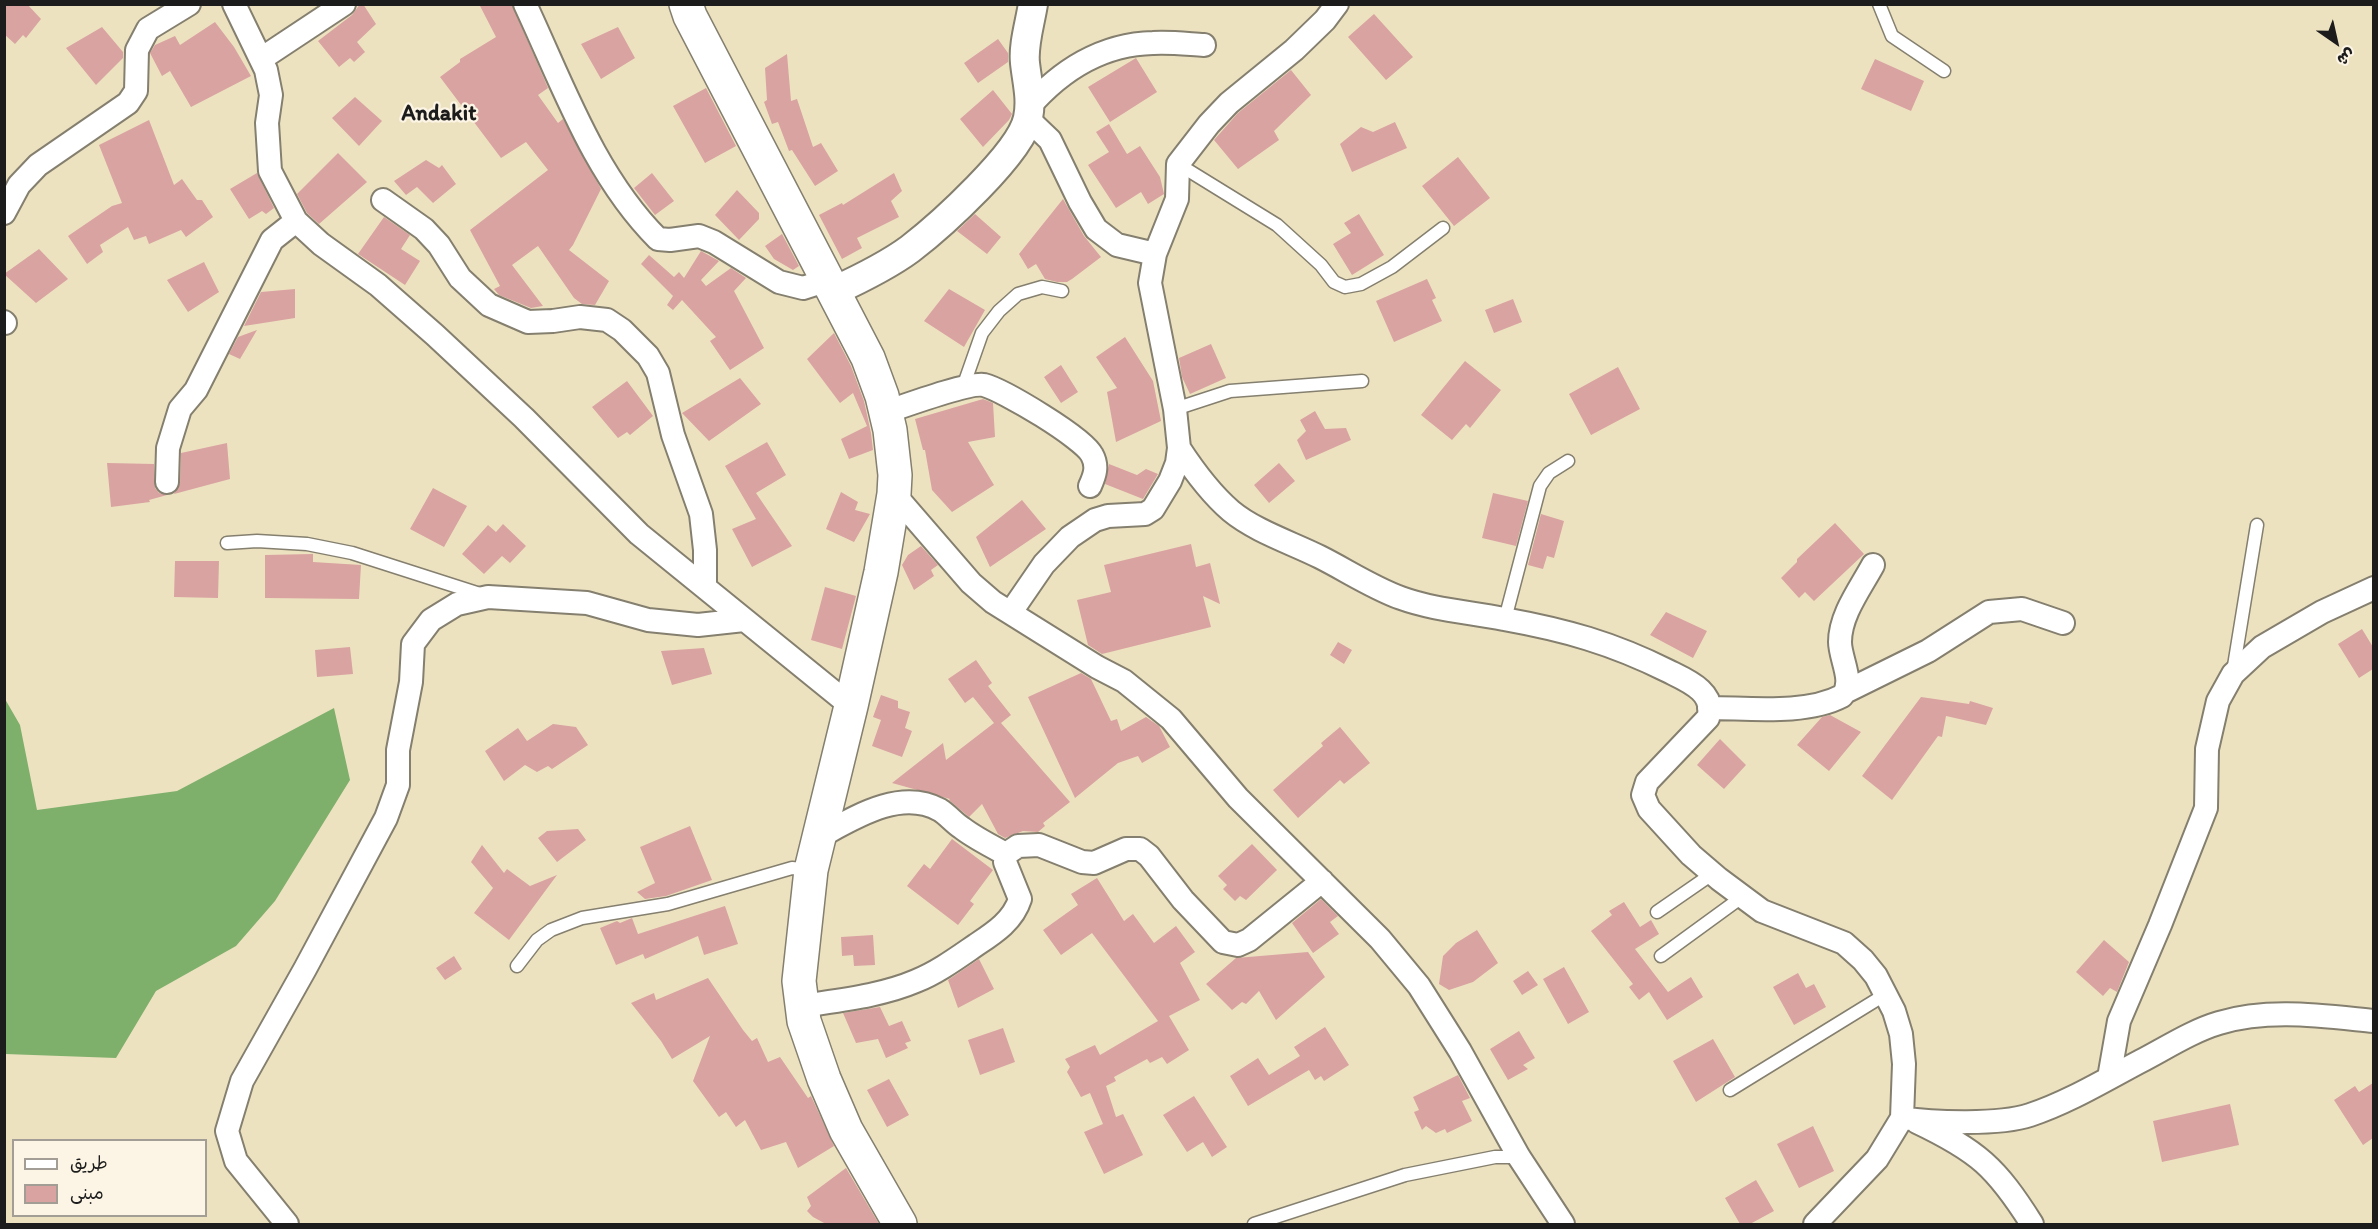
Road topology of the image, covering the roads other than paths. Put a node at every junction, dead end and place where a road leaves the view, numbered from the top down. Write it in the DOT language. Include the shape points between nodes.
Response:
graph roads {
  1 [pos="189,4"];
  2 [pos="234,4"];
  3 [pos="344,4"];
  4 [pos="525,4"];
  5 [pos="686,4"];
  6 [pos="1033,4"];
  7 [pos="1337,4"];
  8 [pos="1879,4"];
  9 [pos="1204,45"];
  10 [pos="261,59"];
  11 [pos="1944,71"];
  12 [pos="1028,114"];
  13 [pos="1178,164"];
  14 [pos="383,200"];
  15 [pos="4,213"];
  16 [pos="296,221"];
  17 [pos="1443,228"];
  18 [pos="1155,254"];
  19 [pos="831,286"];
  20 [pos="1062,291"];
  21 [pos="1362,381"];
  22 [pos="963,387"];
  23 [pos="1174,409"];
  24 [pos="886,412"];
  25 [pos="1179,448"];
  26 [pos="1568,461"];
  27 [pos="167,482"];
  28 [pos="1090,486"];
  29 [pos="894,494"];
  30 [pos="2257,525"];
  31 [pos="227,543"];
  32 [pos="1874,565"];
  33 [pos="705,587"];
  34 [pos="2373,588"];
  35 [pos="488,597"];
  36 [pos="1011,612"];
  37 [pos="1505,619"];
  38 [pos="744,620"];
  39 [pos="2063,623"];
  40 [pos="2233,674"];
  41 [pos="1845,692"];
  42 [pos="851,706"];
  43 [pos="1709,708"];
  44 [pos="819,837"];
  45 [pos="1006,854"];
  46 [pos="811,870"];
  47 [pos="1712,874"];
  48 [pos="1322,881"];
  49 [pos="1742,897"];
  50 [pos="1657,912"];
  51 [pos="1660,956"];
  52 [pos="518,966"];
  53 [pos="1887,994"];
  54 [pos="802,1006"];
  55 [pos="2373,1021"];
  56 [pos="2109,1078"];
  57 [pos="1730,1090"];
  58 [pos="1906,1119"];
  59 [pos="1519,1157"];
  60 [pos="287,1224"];
  61 [pos="900,1224"];
  62 [pos="1254,1224"];
  63 [pos="1563,1224"];
  64 [pos="1815,1224"];
  65 [pos="2032,1224"];
  1 -- 15 [label="street" via="148,29 137,50 136,91 128,103 38,165 19,185"];
  2 -- 10 [label="street"];
  3 -- 10 [label="street"];
  4 -- 19 [label="street" via="597,157 637,219 658,239 699,236 779,282 803,288"];
  5 -- 19 [label="main road"];
  6 -- 12 [label="street" via="1025,61"];
  7 -- 13 [label="street" via="1294,50 1229,103"];
  8 -- 11 [label="lane" via="1892,36"];
  9 -- 12 [label="street" via="1154,42 1104,52 1070,69 1041,94"];
  10 -- 16 [label="street" via="271,95 267,123 270,171"];
  12 -- 18 [label="street" via="1050,140 1096,229 1117,245"];
  12 -- 19 [label="street" via="1016,144 984,180 910,249 871,273"];
  13 -- 17 [label="lane" via="1277,225 1334,282 1345,287 1361,284 1392,267"];
  13 -- 18 [label="street" via="1177,199"];
  14 -- 33 [label="street" via="424,229 460,278 489,305 528,322 580,317 607,320 648,356 658,373 673,435 701,514"];
  16 -- 27 [label="street" via="272,240 196,390 180,409 168,448"];
  16 -- 33 [label="street" via="435,334 639,534"];
  18 -- 23 [label="street" via="1150,283"];
  19 -- 24 [label="main road" via="868,358"];
  20 -- 22 [label="lane" via="1042,287 1018,294 999,311 982,333"];
  21 -- 23 [label="lane" via="1230,391"];
  22 -- 24 [label="street"];
  22 -- 28 [label="street" via="983,385 1084,443 1093,456 1096,473"];
  23 -- 25 [label="street"];
  24 -- 29 [label="main road"];
  25 -- 36 [label="street" via="1170,481 1153,508 1145,514 1095,520 1070,537 1044,564"];
  25 -- 37 [label="street" via="1202,482 1232,512 1275,536 1400,598"];
  26 -- 37 [label="lane" via="1550,473 1540,486"];
  29 -- 36 [label="street" via="971,584"];
  29 -- 42 [label="main road"];
  30 -- 40 [label="lane"];
  31 -- 35 [label="lane" via="307,544 352,553"];
  32 -- 41 [label="street" via="1840,633"];
  33 -- 38 [label="street"];
  34 -- 40 [label="street" via="2289,629"];
  35 -- 38 [label="street" via="587,603 648,620 698,625"];
  35 -- 60 [label="street" via="458,604 431,620 412,644 411,682 398,750 398,785 386,818 242,1081 227,1131 236,1161"];
  36 -- 48 [label="street" via="1124,681 1171,718 1239,798"];
  37 -- 43 [label="street" via="1585,636 1638,656 1694,684"];
  38 -- 42 [label="street"];
  39 -- 41 [label="street" via="2022,609 1989,612 1928,651"];
  40 -- 56 [label="street" via="2218,701 2210,728 2203,819 2119,1021"];
  41 -- 43 [label="street" via="1834,700 1778,709"];
  42 -- 44 [label="main road"];
  43 -- 47 [label="street" via="1708,718 1647,782 1643,795 1659,823"];
  44 -- 45 [label="street" via="882,806 918,802 941,810 962,829"];
  44 -- 46 [label="main road"];
  45 -- 48 [label="street" via="1018,846 1039,845 1094,863 1126,849 1140,849 1183,900 1230,945 1249,940"];
  45 -- 54 [label="street" via="1005,862 1020,899 1014,914 986,938 945,966 900,987"];
  46 -- 52 [label="lane" via="792,868 668,904 582,918 537,940"];
  46 -- 54 [label="main road" via="799,981"];
  47 -- 49 [label="street"];
  47 -- 50 [label="lane"];
  48 -- 59 [label="street" via="1380,939 1419,986"];
  49 -- 51 [label="lane"];
  49 -- 53 [label="street" via="1762,911 1844,943 1863,960"];
  53 -- 57 [label="lane"];
  53 -- 58 [label="street" via="1901,1034"];
  54 -- 61 [label="main road" via="820,1068 846,1130"];
  55 -- 56 [label="street" via="2316,1015 2247,1016 2217,1023"];
  56 -- 58 [label="street" via="2028,1116 1999,1122"];
  58 -- 64 [label="street" via="1877,1159"];
  58 -- 65 [label="street" via="1966,1147 1985,1161"];
  59 -- 62 [label="lane" via="1495,1157 1405,1176"];
  59 -- 63 [label="street"];
}
